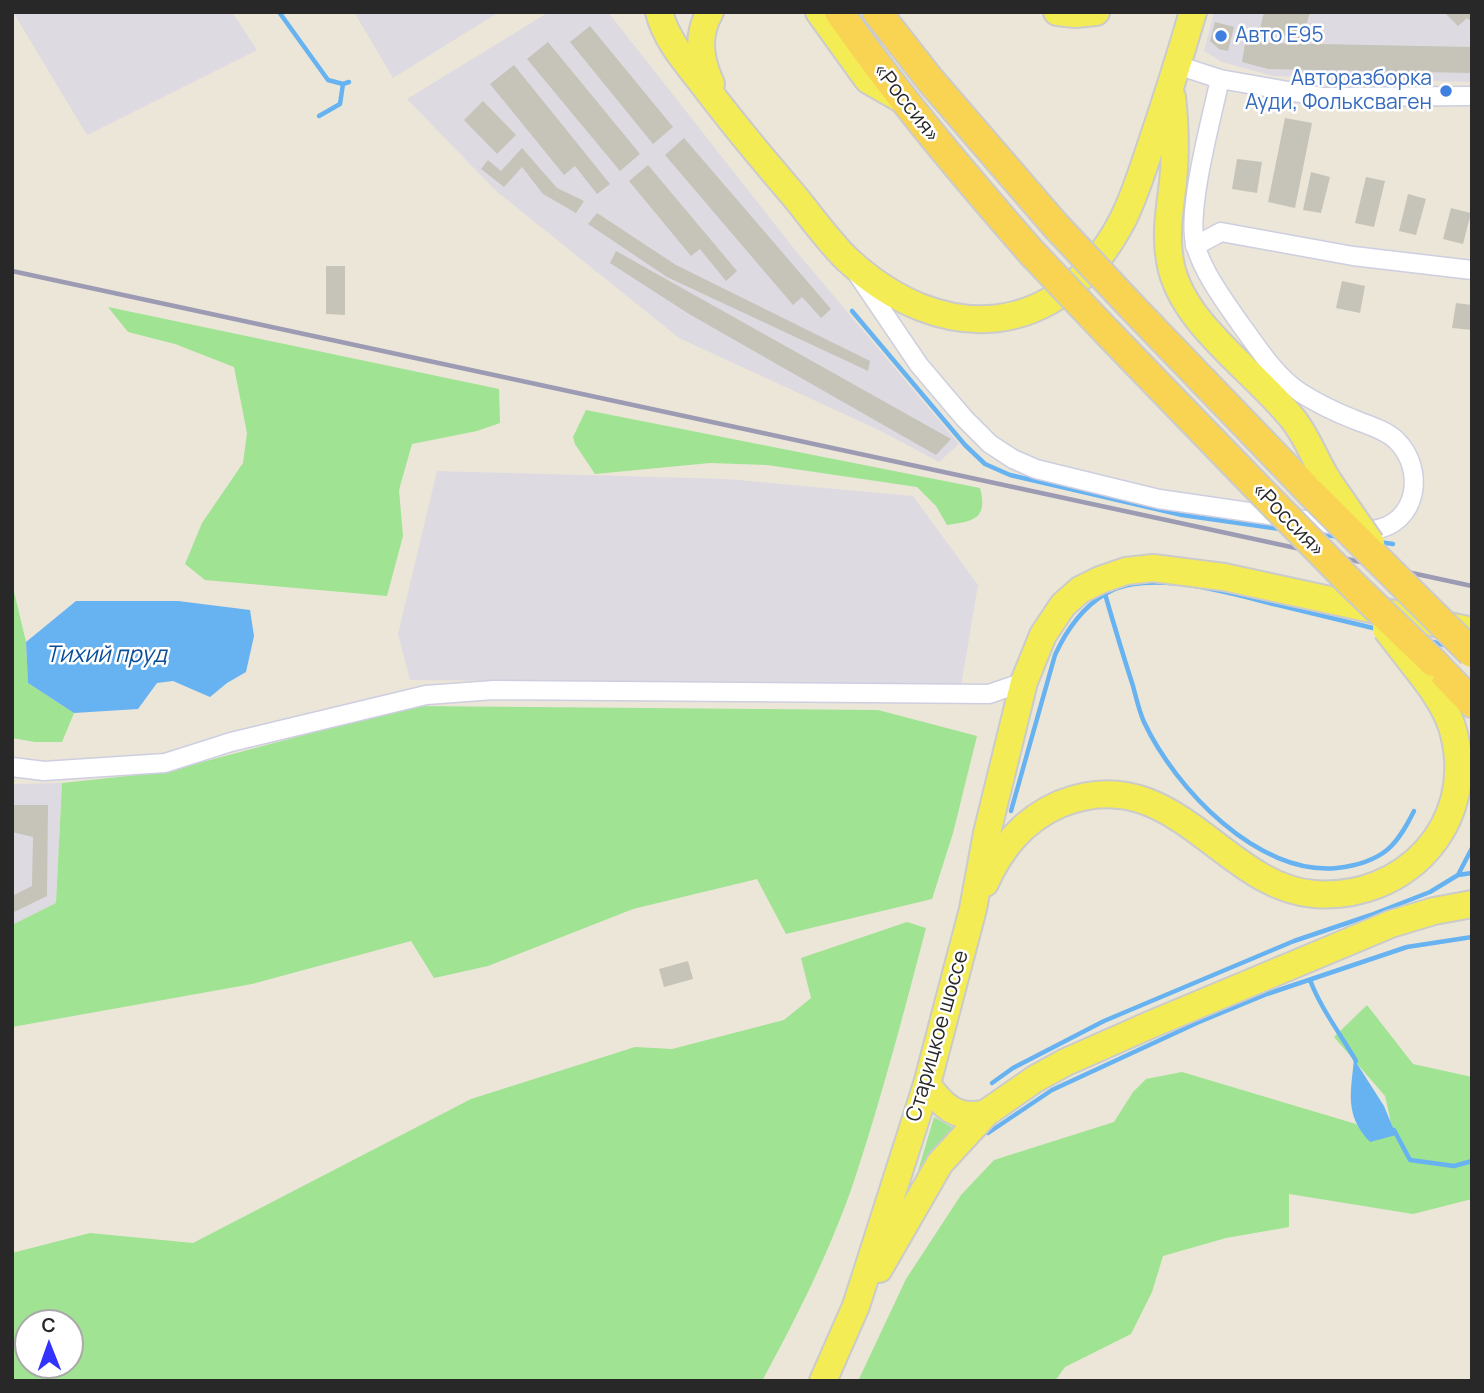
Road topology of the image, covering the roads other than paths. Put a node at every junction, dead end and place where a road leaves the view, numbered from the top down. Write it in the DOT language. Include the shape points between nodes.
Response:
graph roads {
  1 [pos="659,12"];
  2 [pos="710,12"];
  3 [pos="819,12"];
  4 [pos="839,12"];
  5 [pos="877,12"];
  6 [pos="1057,12"];
  7 [pos="1096,12"];
  8 [pos="1193,12"];
  9 [pos="1174,77"];
  10 [pos="1220,79"];
  11 [pos="1472,96"];
  12 [pos="903,100"];
  13 [pos="732,122"];
  14 [pos="1195,246"];
  15 [pos="847,259"];
  16 [pos="1472,270"];
  17 [pos="1320,488"];
  18 [pos="1472,631"];
  19 [pos="1472,653"];
  20 [pos="1427,668"];
  21 [pos="1024,682"];
  22 [pos="1472,703"];
  23 [pos="12,767"];
  24 [pos="1472,904"];
  25 [pos="971,917"];
  26 [pos="926,1084"];
  27 [pos="986,1114"];
  28 [pos="856,1307"];
  29 [pos="823,1381"];
  1 -- 13 [label="main road" via="673,45"];
  2 -- 13 [label="main road" via="702,33 702,59"];
  3 -- 12 [label="main road" via="869,80"];
  4 -- 12 [label="highway, «Россия»"];
  5 -- 17 [label="highway, «Россия», bridge" via="1056,226 1132,307"];
  6 -- 7 [label="main road"];
  8 -- 9 [label="main road"];
  9 -- 10 [label="street"];
  9 -- 15 [label="main road" via="1122,222 1092,267 1044,304 994,319 947,317 891,292"];
  9 -- 17 [label="main road" via="1175,159 1167,232 1177,286 1198,318 1293,418"];
  10 -- 11 [label="street" via="1322,97"];
  10 -- 14 [label="street" via="1194,211"];
  12 -- 20 [label="highway, «Россия», bridge" via="1032,253 1351,583"];
  13 -- 15 [label="main road"];
  14 -- 15 [label="street" via="1236,317 1286,382 1330,409 1390,435 1403,449 1413,485 1408,507 1397,523 1373,530 1159,499 1036,469 1013,459 972,427 919,365"];
  14 -- 16 [label="street" via="1222,232 1353,256"];
  17 -- 19 [label="highway, «Россия», bridge" via="1392,573"];
  18 -- 21 [label="main road, Старицкое шоссе" via="1224,577 1141,569 1100,580 1063,605 1043,635"];
  20 -- 22 [label="highway, «Россия»"];
  20 -- 25 [label="main road" via="1454,731 1456,787 1451,810 1432,845 1384,883 1344,894 1293,889 1258,873 1167,811 1139,799 1101,796 1077,798 1054,807 1018,831 1001,852"];
  21 -- 23 [label="street" via="989,695 495,690 426,695 231,742 165,763 44,771"];
  21 -- 25 [label="main road, Старицкое шоссе"];
  24 -- 27 [label="main road" via="1391,924 1152,1024 1057,1066"];
  25 -- 26 [label="main road, Старицкое шоссе"];
  26 -- 27 [label="main road" via="953,1112"];
  26 -- 28 [label="main road, Старицкое шоссе"];
  27 -- 28 [label="main road" via="930,1176"];
  28 -- 29 [label="main road, Старицкое шоссе"];
}
